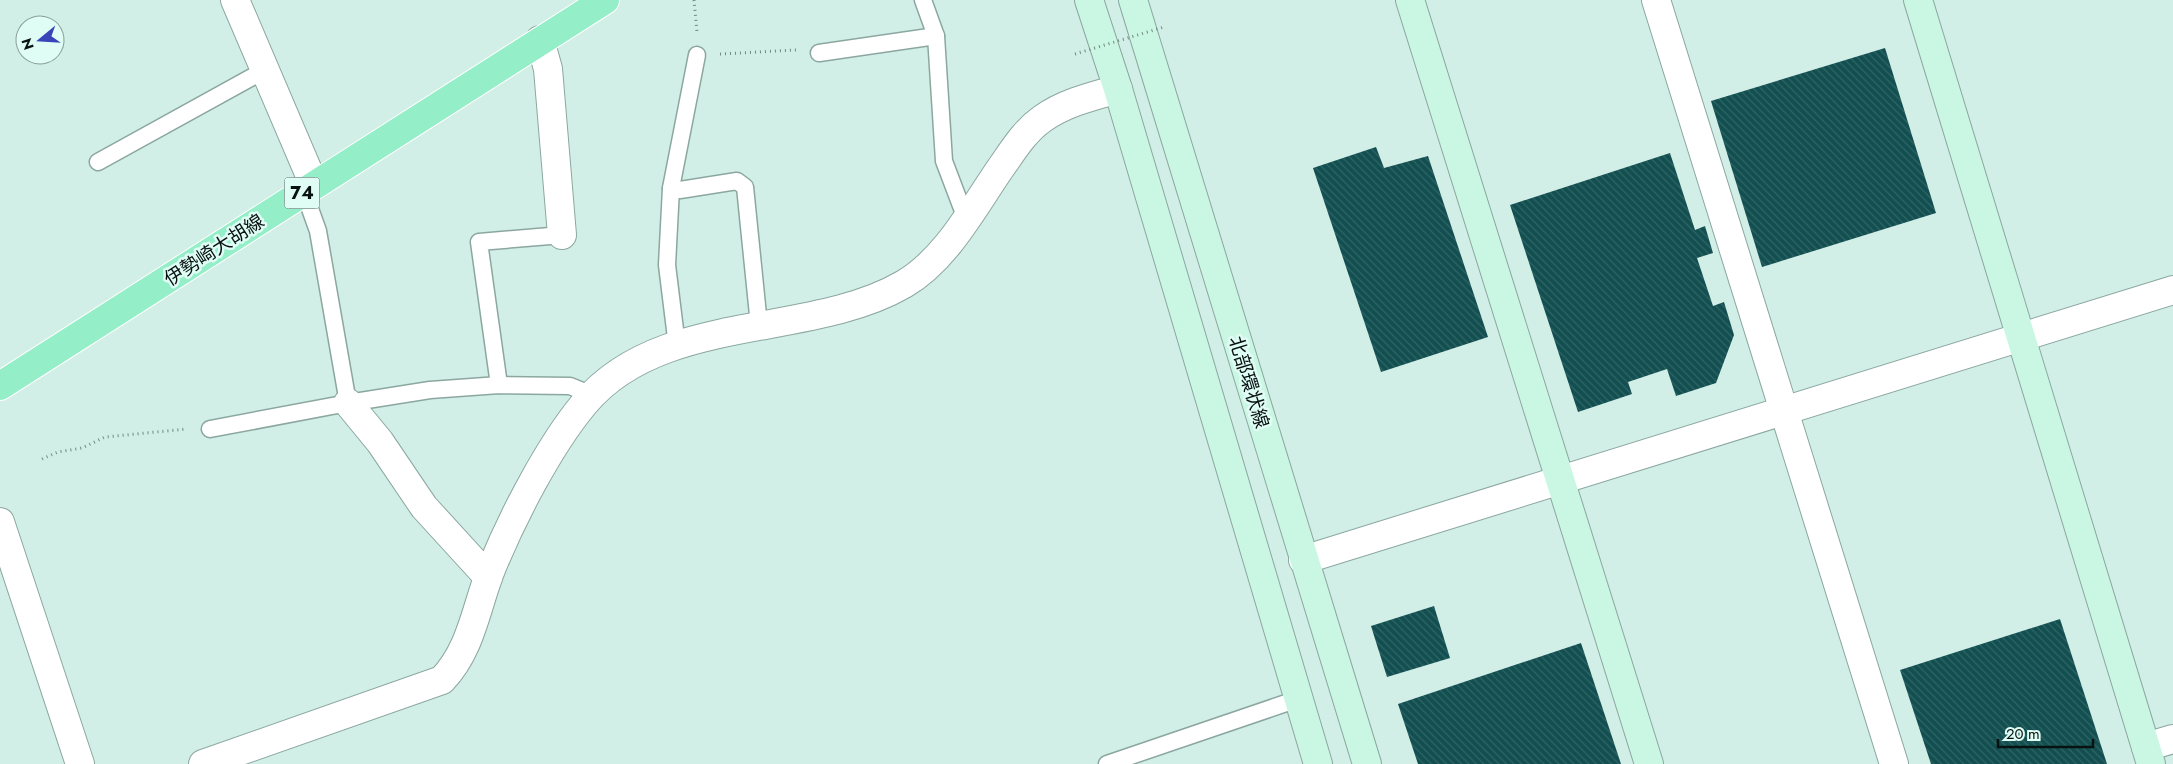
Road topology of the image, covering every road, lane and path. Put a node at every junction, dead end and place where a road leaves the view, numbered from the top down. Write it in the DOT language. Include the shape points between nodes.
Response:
graph roads {
  1 [pos="235,0"];
  2 [pos="605,0"];
  3 [pos="694,0"];
  4 [pos="923,0"];
  5 [pos="1089,0"];
  6 [pos="1133,0"];
  7 [pos="1410,0"];
  8 [pos="1656,0"];
  9 [pos="1918,0"];
  10 [pos="1164,27"];
  11 [pos="936,36"];
  12 [pos="540,40"];
  13 [pos="819,53"];
  14 [pos="1075,54"];
  15 [pos="697,55"];
  16 [pos="265,70"];
  17 [pos="1118,89"];
  18 [pos="98,162"];
  19 [pos="671,188"];
  20 [pos="309,189"];
  21 [pos="966,219"];
  22 [pos="562,235"];
  23 [pos="2173,290"];
  24 [pos="759,325"];
  25 [pos="2019,338"];
  26 [pos="677,346"];
  27 [pos="499,385"];
  28 [pos="0,386"];
  29 [pos="592,396"];
  30 [pos="348,403"];
  31 [pos="1784,410"];
  32 [pos="210,429"];
  33 [pos="42,460"];
  34 [pos="1559,482"];
  35 [pos="0,522"];
  36 [pos="1303,560"];
  37 [pos="488,578"];
  38 [pos="1298,699"];
  39 [pos="2173,739"];
  40 [pos="2149,755"];
  41 [pos="80,764"];
  42 [pos="203,764"];
  43 [pos="1107,764"];
  44 [pos="1318,764"];
  45 [pos="1367,764"];
  46 [pos="1649,764"];
  47 [pos="1894,764"];
  1 -- 16 [label="street"];
  2 -- 12 [label="main road, 伊勢崎大胡線 / 74"];
  3 -- 15 [label="path"];
  4 -- 11 [label="lane"];
  5 -- 17 [label="street"];
  6 -- 36 [label="street, 北部環状線"];
  7 -- 34 [label="street"];
  8 -- 31 [label="street"];
  9 -- 25 [label="street"];
  10 -- 14 [label="path, bridge"];
  11 -- 13 [label="lane"];
  11 -- 21 [label="lane" via="944,161"];
  12 -- 20 [label="main road, 伊勢崎大胡線 / 74"];
  12 -- 22 [label="street" via="548,69"];
  13 -- 15 [label="path" via="796,50"];
  15 -- 19 [label="lane"];
  16 -- 18 [label="lane"];
  16 -- 20 [label="street"];
  17 -- 21 [label="street" via="1060,109 1034,125"];
  17 -- 38 [label="street"];
  19 -- 24 [label="lane" via="680,190 736,181 745,187"];
  19 -- 26 [label="lane" via="667,265"];
  20 -- 28 [label="main road, 伊勢崎大胡線 / 74"];
  20 -- 30 [label="lane"];
  21 -- 24 [label="street" via="926,268 887,293 843,309"];
  22 -- 27 [label="lane" via="479,242"];
  23 -- 25 [label="street"];
  24 -- 26 [label="street" via="713,334"];
  25 -- 31 [label="street"];
  25 -- 40 [label="street"];
  26 -- 29 [label="street" via="622,371"];
  27 -- 29 [label="lane" via="570,386"];
  27 -- 30 [label="lane" via="430,390"];
  29 -- 37 [label="street" via="565,430 533,485"];
  30 -- 32 [label="lane"];
  30 -- 37 [label="street" via="380,442 424,507"];
  31 -- 34 [label="street"];
  31 -- 47 [label="street"];
  32 -- 33 [label="path" via="189,428 105,437"];
  34 -- 36 [label="street"];
  34 -- 46 [label="street"];
  35 -- 41 [label="street"];
  36 -- 45 [label="street, 北部環状線"];
  37 -- 42 [label="street" via="462,655 442,680"];
  38 -- 43 [label="lane"];
  38 -- 44 [label="street"];
  39 -- 40 [label="street"];
}
